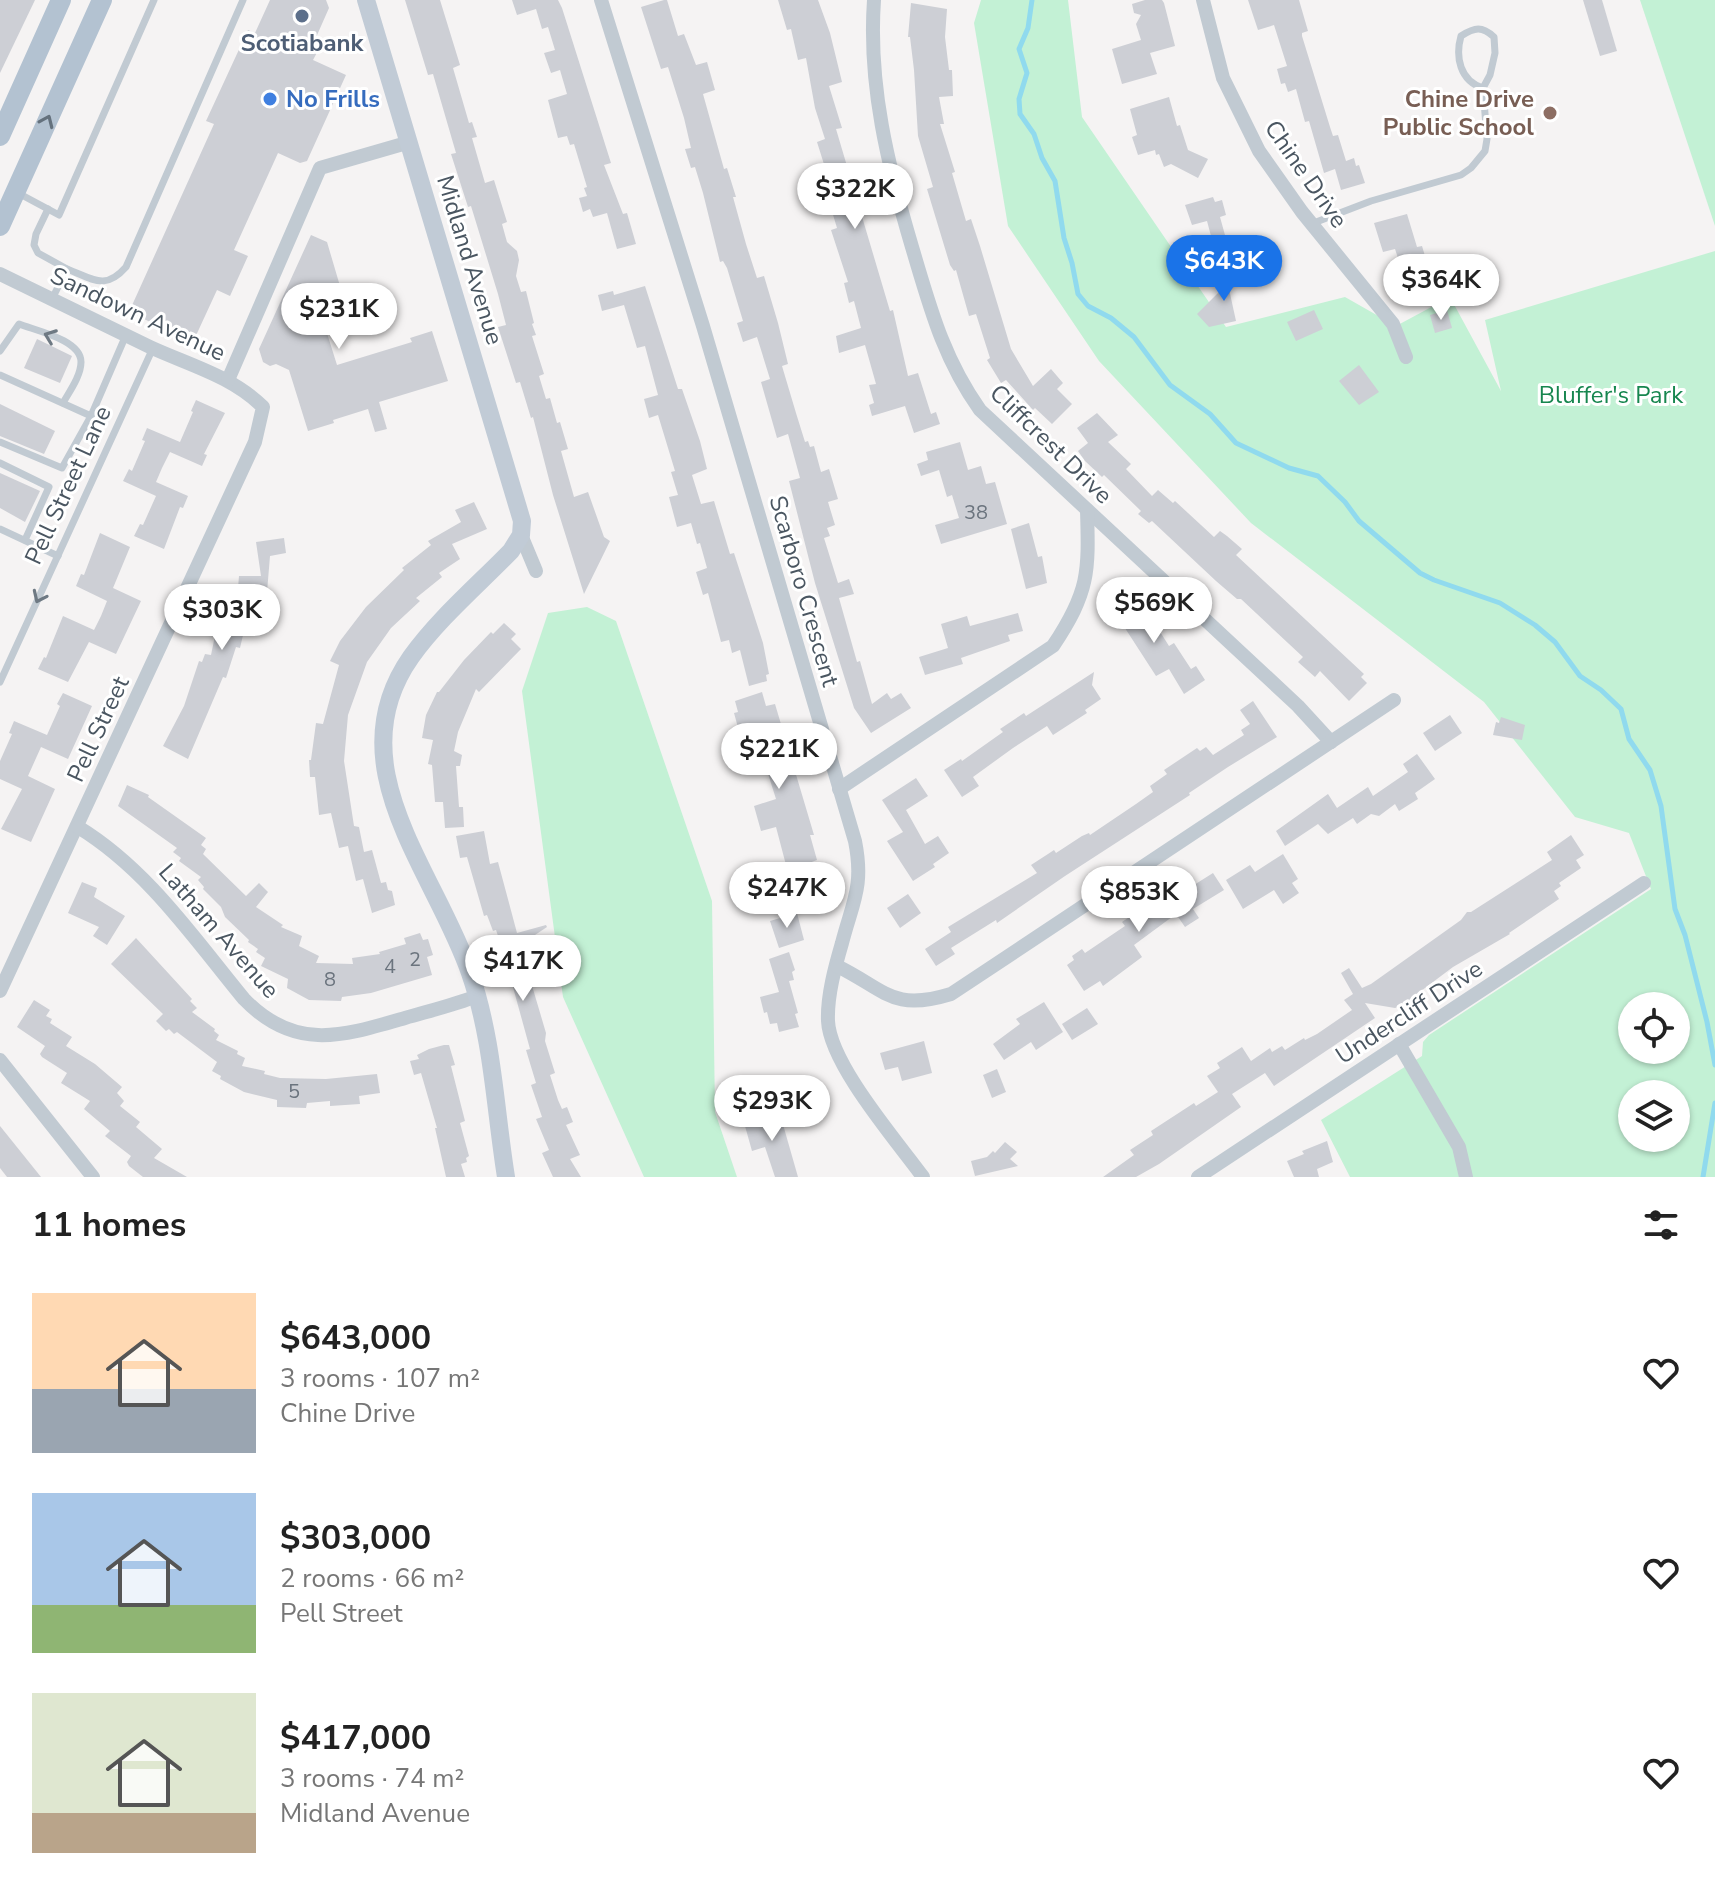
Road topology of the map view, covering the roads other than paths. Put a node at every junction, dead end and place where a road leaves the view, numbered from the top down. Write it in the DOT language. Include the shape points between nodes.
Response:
graph roads {
  1 [pos="61,0"];
  2 [pos="102,0"];
  3 [pos="154,0"];
  4 [pos="243,0"];
  5 [pos="366,0"];
  6 [pos="601,0"];
  7 [pos="1203,0"];
  8 [pos="873,1"];
  9 [pos="1483,88"];
  10 [pos="0,136"];
  11 [pos="410,142"];
  12 [pos="15,192"];
  13 [pos="48,209"];
  14 [pos="1311,224"];
  15 [pos="0,226"];
  16 [pos="67,269"];
  17 [pos="0,274"];
  18 [pos="52,299"];
  19 [pos="126,335"];
  20 [pos="153,348"];
  21 [pos="0,351"];
  22 [pos="1406,357"];
  23 [pos="0,375"];
  24 [pos="228,380"];
  25 [pos="63,403"];
  26 [pos="91,416"];
  27 [pos="0,442"];
  28 [pos="255,442"];
  29 [pos="0,463"];
  30 [pos="1087,510"];
  31 [pos="0,529"];
  32 [pos="521,535"];
  33 [pos="25,540"];
  34 [pos="58,556"];
  35 [pos="536,571"];
  36 [pos="0,682"];
  37 [pos="1394,700"];
  38 [pos="1331,742"];
  39 [pos="839,789"];
  40 [pos="78,827"];
  41 [pos="1644,883"];
  42 [pos="837,966"];
  43 [pos="0,991"];
  44 [pos="477,996"];
  45 [pos="1399,1044"];
  46 [pos="0,1060"];
  47 [pos="1207,1175"];
  48 [pos="93,1177"];
  49 [pos="506,1177"];
  50 [pos="923,1177"];
  51 [pos="1466,1177"];
  1 -- 10 [label="main road"];
  12 -- 2 [label="main road, one-way"];
  3 -- 13 [label="lane" via="59,215"];
  4 -- 16 [label="lane" via="126,267 114,280 103,282"];
  5 -- 11 [label="street, Midland Avenue"];
  6 -- 39 [label="street, Scarboro Crescent"];
  7 -- 14 [label="street, Chine Drive" via="1223,78 1243,122"];
  8 -- 30 [label="street, Cliffcrest Drive" via="879,123 938,335 980,410"];
  9 -- 9 [label="lane" via="1493,64 1494,37 1486,29 1473,28 1461,36 1456,53 1464,74"];
  9 -- 14 [label="lane" via="1487,139 1485,151 1471,168"];
  11 -- 24 [label="street" via="320,168"];
  11 -- 32 [label="street, Midland Avenue" via="511,480"];
  12 -- 13 [label="lane"];
  12 -- 15 [label="main road"];
  13 -- 16 [label="lane" via="34,245 38,253"];
  14 -- 22 [label="street, Chine Drive" via="1393,324"];
  16 -- 18 [label="lane"];
  17 -- 18 [label="street, Sandown Avenue"];
  18 -- 19 [label="street, Sandown Avenue"];
  19 -- 20 [label="street, Sandown Avenue"];
  19 -- 26 [label="lane"];
  20 -- 24 [label="street, Sandown Avenue"];
  20 -- 34 [label="lane, Pell Street Lane"];
  25 -- 21 [label="lane, one-way" via="81,363 72,344 19,324"];
  23 -- 25 [label="lane"];
  24 -- 28 [label="street, Sandown Avenue" via="263,407"];
  25 -- 26 [label="lane"];
  26 -- 27 [label="lane" via="62,468"];
  28 -- 40 [label="street, Pell Street"];
  29 -- 33 [label="lane" via="49,487"];
  30 -- 38 [label="street, Cliffcrest Drive"];
  30 -- 39 [label="street" via="1084,589 1053,646"];
  31 -- 33 [label="lane"];
  32 -- 35 [label="street, Midland Avenue"];
  32 -- 44 [label="street" via="413,655 394,688 381,741 391,799 461,948"];
  33 -- 34 [label="lane"];
  34 -- 36 [label="lane, Pell Street Lane, one-way"];
  37 -- 38 [label="street"];
  38 -- 42 [label="street" via="951,994 906,1002"];
  39 -- 42 [label="street, Scarboro Crescent" via="859,864 856,899"];
  40 -- 43 [label="street, Pell Street"];
  40 -- 44 [label="street, Latham Avenue" via="129,863 244,999 282,1028 331,1036"];
  41 -- 45 [label="street, Undercliff Drive"];
  42 -- 50 [label="street, Scarboro Crescent" via="828,1021 832,1046"];
  44 -- 49 [label="street"];
  45 -- 47 [label="street, Undercliff Drive"];
  45 -- 51 [label="street" via="1459,1147"];
  46 -- 48 [label="street"];
}
